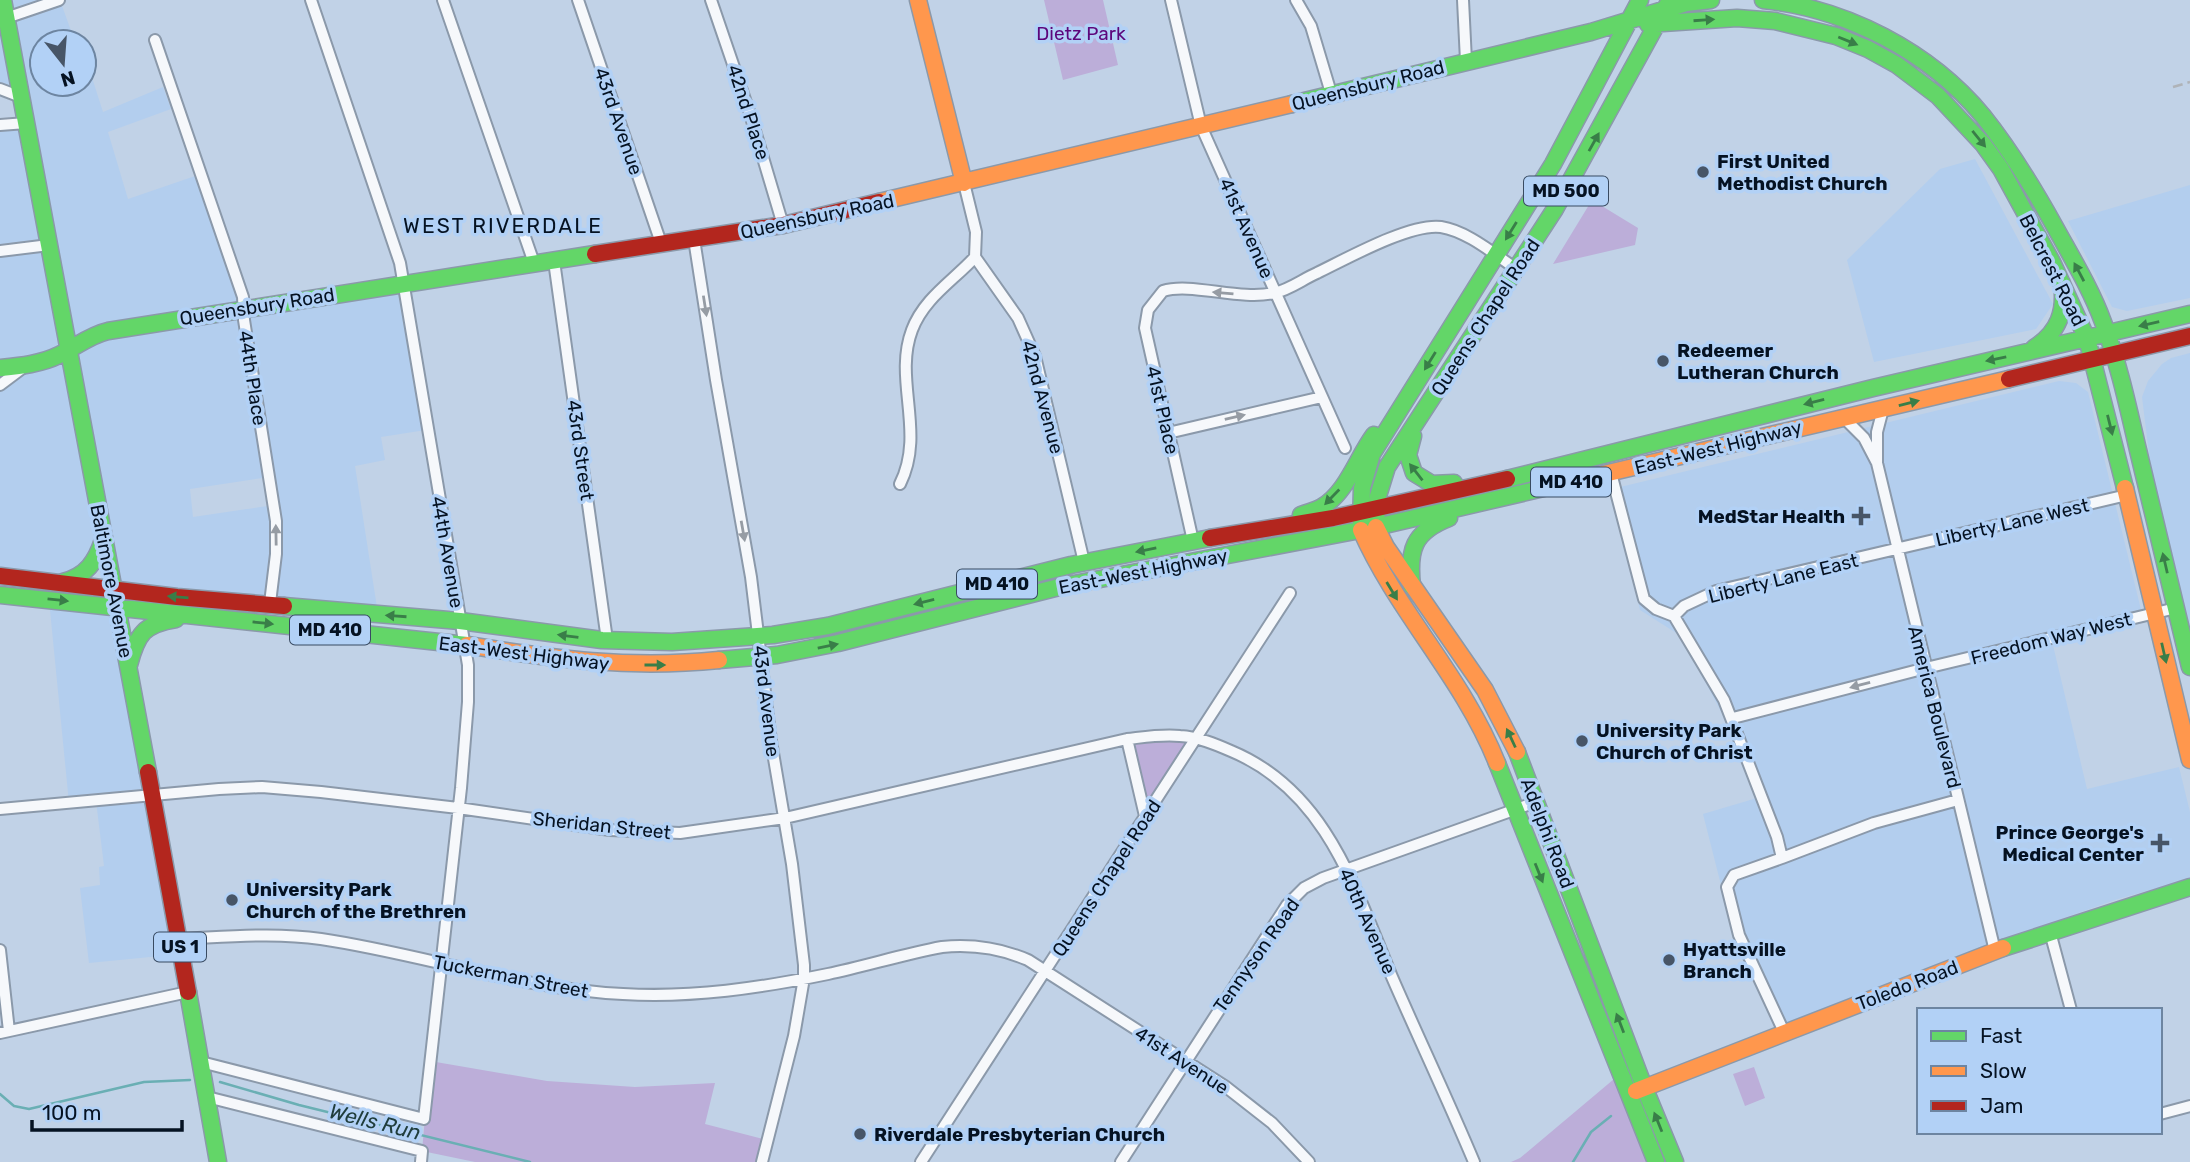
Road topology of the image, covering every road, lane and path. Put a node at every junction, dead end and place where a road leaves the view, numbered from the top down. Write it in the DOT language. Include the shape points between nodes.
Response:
graph roads {
  1 [pos="3,0"];
  2 [pos="60,0"];
  3 [pos="311,0"];
  4 [pos="443,0"];
  5 [pos="578,0"];
  6 [pos="711,0"];
  7 [pos="918,0"];
  8 [pos="1171,0"];
  9 [pos="1296,0"];
  10 [pos="1463,0"];
  11 [pos="1640,0"];
  12 [pos="1711,0"];
  13 [pos="1763,0"];
  14 [pos="1668,4"];
  15 [pos="1793,5"];
  16 [pos="6,18"];
  17 [pos="1628,22"];
  18 [pos="1657,25"];
  19 [pos="1814,29"];
  20 [pos="155,40"];
  21 [pos="1466,61"];
  22 [pos="0,89"];
  23 [pos="1331,93"];
  24 [pos="21,97"];
  25 [pos="26,123"];
  26 [pos="0,125"];
  27 [pos="1201,126"];
  28 [pos="964,183"];
  29 [pos="783,225"];
  30 [pos="694,239"];
  31 [pos="661,243"];
  32 [pos="49,244"];
  33 [pos="0,251"];
  34 [pos="1495,255"];
  35 [pos="975,257"];
  36 [pos="554,261"];
  37 [pos="534,263"];
  38 [pos="1515,268"];
  39 [pos="403,283"];
  40 [pos="2062,284"];
  41 [pos="1276,293"];
  42 [pos="243,308"];
  43 [pos="2190,314"];
  44 [pos="2107,334"];
  45 [pos="2190,336"];
  46 [pos="2087,339"];
  47 [pos="69,351"];
  48 [pos="2024,353"];
  49 [pos="2113,354"];
  50 [pos="2093,359"];
  51 [pos="26,365"];
  52 [pos="1453,365"];
  53 [pos="0,368"];
  54 [pos="0,385"];
  55 [pos="1322,397"];
  56 [pos="1403,405"];
  57 [pos="1883,409"];
  58 [pos="1843,417"];
  59 [pos="1720,425"];
  60 [pos="1168,433"];
  61 [pos="1345,448"];
  62 [pos="1574,461"];
  63 [pos="1878,463"];
  64 [pos="1611,473"];
  65 [pos="900,484"];
  66 [pos="1552,487"];
  67 [pos="2127,495"];
  68 [pos="1376,510"];
  69 [pos="1359,513"];
  70 [pos="1369,529"];
  71 [pos="1237,534"];
  72 [pos="103,537"];
  73 [pos="1193,541"];
  74 [pos="1897,550"];
  75 [pos="1084,562"];
  76 [pos="0,576"];
  77 [pos="56,583"];
  78 [pos="1412,586"];
  79 [pos="1290,593"];
  80 [pos="0,595"];
  81 [pos="115,598"];
  82 [pos="270,603"];
  83 [pos="2176,608"];
  84 [pos="2155,613"];
  85 [pos="195,616"];
  86 [pos="1674,616"];
  87 [pos="460,621"];
  88 [pos="758,637"];
  89 [pos="607,640"];
  90 [pos="465,645"];
  91 [pos="760,657"];
  92 [pos="2190,667"];
  93 [pos="129,668"];
  94 [pos="1926,668"];
  95 [pos="1733,718"];
  96 [pos="1196,738"];
  97 [pos="1127,739"];
  98 [pos="2190,760"];
  99 [pos="152,796"];
  100 [pos="1958,800"];
  101 [pos="1536,802"];
  102 [pos="458,808"];
  103 [pos="1515,809"];
  104 [pos="0,810"];
  105 [pos="1145,816"];
  106 [pos="785,818"];
  107 [pos="1782,858"];
  108 [pos="1346,869"];
  109 [pos="2190,887"];
  110 [pos="2050,932"];
  111 [pos="178,939"];
  112 [pos="0,950"];
  113 [pos="1995,951"];
  114 [pos="440,964"];
  115 [pos="1045,971"];
  116 [pos="804,978"];
  117 [pos="188,992"];
  118 [pos="2070,1008"];
  119 [pos="4,1032"];
  120 [pos="1784,1032"];
  121 [pos="201,1062"];
  122 [pos="1184,1062"];
  123 [pos="1644,1087"];
  124 [pos="1628,1095"];
  125 [pos="207,1097"];
  126 [pos="2190,1106"];
  127 [pos="2162,1113"];
  128 [pos="421,1156"];
  129 [pos="218,1162"];
  130 [pos="762,1162"];
  131 [pos="921,1162"];
  132 [pos="1121,1162"];
  133 [pos="1309,1162"];
  134 [pos="1474,1162"];
  135 [pos="1656,1162"];
  136 [pos="1675,1162"];
  1 -- 16 [label="main road, Baltimore Avenue / US 1"];
  2 -- 16 [label="street"];
  3 -- 39 [label="street, 44th Avenue" via="394,240"];
  4 -- 37 [label="street"];
  5 -- 31 [label="street, 43rd Avenue"];
  6 -- 29 [label="street, 42nd Place"];
  7 -- 28 [label="main road"];
  8 -- 27 [label="street, 41st Avenue"];
  9 -- 23 [label="street" via="1311,26"];
  10 -- 21 [label="street"];
  11 -- 17 [label="main road, Queens Chapel Road / MD 500"];
  12 -- 14 [label="main road"];
  13 -- 15 [label="main road, Belcrest Road"];
  14 -- 17 [label="main road, Queensbury Road"];
  14 -- 18 [label="main road, Queens Chapel Road / MD 500"];
  15 -- 19 [label="main road" via="1798,18"];
  44 -- 15 [label="main road, Belcrest Road, one-way" via="2029,180 1971,101 1936,68 1878,33"];
  16 -- 24 [label="main road, Baltimore Avenue / US 1"];
  17 -- 18 [label="main road, Queensbury Road"];
  17 -- 21 [label="main road, Queensbury Road"];
  17 -- 34 [label="main road, Queens Chapel Road / MD 500, one-way" via="1553,164"];
  18 -- 19 [label="main road, Belcrest Road, one-way" via="1737,18"];
  38 -- 18 [label="main road, Queens Chapel Road / MD 500, one-way" via="1582,163"];
  19 -- 40 [label="main road, Belcrest Road, one-way" via="1897,65 1959,117 2001,169"];
  20 -- 42 [label="street, 44th Place"];
  21 -- 23 [label="main road, Queensbury Road"];
  22 -- 24 [label="street"];
  23 -- 27 [label="main road, Queensbury Road"];
  24 -- 25 [label="main road, Baltimore Avenue / US 1"];
  25 -- 26 [label="street"];
  25 -- 32 [label="main road, Baltimore Avenue / US 1"];
  27 -- 28 [label="main road, Queensbury Road"];
  27 -- 41 [label="street, 41st Avenue"];
  28 -- 29 [label="main road, Queensbury Road"];
  28 -- 35 [label="street" via="976,232"];
  29 -- 30 [label="main road, Queensbury Road"];
  30 -- 31 [label="main road, Queensbury Road"];
  30 -- 88 [label="street, 43rd Avenue, one-way"];
  31 -- 36 [label="main road, Queensbury Road"];
  32 -- 33 [label="street"];
  32 -- 47 [label="main road, Baltimore Avenue / US 1"];
  34 -- 38 [label="street"];
  34 -- 41 [label="street" via="1449,229 1423,228"];
  34 -- 56 [label="main road, Queens Chapel Road / MD 500, one-way"];
  35 -- 65 [label="street" via="926,304 912,330 906,368 911,447"];
  35 -- 75 [label="street, 42nd Avenue" via="1030,342"];
  36 -- 37 [label="main road, Queensbury Road"];
  36 -- 89 [label="street, 43rd Street"];
  37 -- 39 [label="main road, Queensbury Road"];
  38 -- 52 [label="main road, Queens Chapel Road / MD 500"];
  39 -- 42 [label="main road, Queensbury Road"];
  39 -- 87 [label="street, 44th Avenue"];
  40 -- 46 [label="main road, Belcrest Road"];
  40 -- 48 [label="main road" via="2065,303 2060,324 2046,342"];
  41 -- 55 [label="street, 41st Avenue"];
  41 -- 60 [label="street, 41st Place, one-way" via="1171,289 1156,298 1145,328"];
  42 -- 47 [label="main road, Queensbury Road" via="99,333"];
  82 -- 42 [label="street, 44th Place, one-way" via="276,521"];
  43 -- 44 [label="main road, East-West Highway / MD 410, one-way"];
  44 -- 46 [label="main road, East-West Highway / MD 410"];
  44 -- 49 [label="main road, Belcrest Road"];
  45 -- 49 [label="main road, East-West Highway / MD 410"];
  46 -- 48 [label="main road, East-West Highway / MD 410"];
  46 -- 50 [label="main road, Belcrest Road"];
  47 -- 51 [label="main road, Queensbury Road"];
  47 -- 72 [label="main road, Baltimore Avenue / US 1"];
  48 -- 59 [label="main road, East-West Highway / MD 410, one-way"];
  49 -- 50 [label="main road, East-West Highway / MD 410"];
  83 -- 49 [label="main road, Belcrest Road, one-way"];
  57 -- 50 [label="main road, East-West Highway / MD 410, one-way"];
  50 -- 67 [label="main road, Belcrest Road, one-way"];
  51 -- 53 [label="main road, Queensbury Road"];
  51 -- 54 [label="street"];
  62 -- 52 [label="main road, one-way" via="1456,483 1425,483 1412,469 1407,453"];
  52 -- 68 [label="main road, Queens Chapel Road / MD 500" via="1387,467"];
  60 -- 55 [label="street, one-way"];
  55 -- 61 [label="street, 41st Avenue"];
  56 -- 69 [label="main road, Queens Chapel Road / MD 500" via="1366,468"];
  56 -- 71 [label="main road, one-way" via="1364,448 1341,488 1321,508"];
  57 -- 58 [label="main road, East-West Highway / MD 410"];
  57 -- 63 [label="street, America Boulevard" via="1877,432"];
  58 -- 63 [label="street, America Boulevard" via="1864,438"];
  58 -- 64 [label="main road, East-West Highway / MD 410"];
  59 -- 62 [label="main road, East-West Highway / MD 410"];
  59 -- 64 [label="main road" via="1657,454 1621,463"];
  60 -- 73 [label="street, 41st Place"];
  62 -- 68 [label="main road, East-West Highway / MD 410"];
  63 -- 74 [label="street, America Boulevard"];
  64 -- 66 [label="main road, East-West Highway / MD 410"];
  64 -- 86 [label="street" via="1644,599"];
  66 -- 70 [label="main road, East-West Highway / MD 410"];
  66 -- 78 [label="main road" via="1426,529 1411,550"];
  67 -- 74 [label="street, Liberty Lane West"];
  67 -- 84 [label="main road, Belcrest Road"];
  68 -- 69 [label="main road, East-West Highway / MD 410"];
  68 -- 70 [label="main road, Queens Chapel Road / MD 500"];
  69 -- 70 [label="main road, Queens Chapel Road / MD 500"];
  69 -- 71 [label="main road, East-West Highway / MD 410"];
  70 -- 78 [label="main road, Adelphi Road"];
  91 -- 70 [label="main road, East-West Highway / MD 410, one-way" via="838,643 1063,586"];
  70 -- 103 [label="main road, Adelphi Road, one-way" via="1368,549 1480,725"];
  71 -- 73 [label="main road, East-West Highway / MD 410"];
  72 -- 77 [label="main road" via="87,572"];
  72 -- 81 [label="main road, Baltimore Avenue / US 1"];
  73 -- 75 [label="main road, East-West Highway / MD 410, one-way"];
  74 -- 86 [label="street, Liberty Lane East" via="1716,591"];
  74 -- 94 [label="street, America Boulevard"];
  75 -- 88 [label="main road, East-West Highway / MD 410, one-way" via="828,626"];
  76 -- 77 [label="main road, East-West Highway / MD 410"];
  77 -- 81 [label="main road, East-West Highway / MD 410"];
  101 -- 78 [label="main road, Adelphi Road, one-way" via="1494,705"];
  79 -- 96 [label="street, Queens Chapel Road"];
  80 -- 81 [label="main road, East-West Highway / MD 410, one-way"];
  82 -- 81 [label="main road, East-West Highway / MD 410, one-way"];
  81 -- 85 [label="main road, East-West Highway / MD 410"];
  81 -- 93 [label="main road, Baltimore Avenue / US 1"];
  87 -- 82 [label="main road, East-West Highway / MD 410, one-way"];
  83 -- 84 [label="street, Freedom Way West"];
  83 -- 92 [label="main road, Belcrest Road"];
  84 -- 94 [label="street, Freedom Way West"];
  84 -- 98 [label="main road, Belcrest Road, one-way"];
  85 -- 90 [label="main road, East-West Highway / MD 410, one-way"];
  85 -- 93 [label="main road" via="145,628"];
  86 -- 95 [label="street"];
  89 -- 87 [label="main road, East-West Highway / MD 410, one-way"];
  87 -- 90 [label="street, 44th Avenue"];
  88 -- 89 [label="main road, East-West Highway / MD 410"];
  88 -- 91 [label="street, 43rd Avenue"];
  90 -- 91 [label="main road, East-West Highway / MD 410, one-way" via="618,664 671,665"];
  90 -- 102 [label="street, 44th Avenue" via="468,702"];
  91 -- 106 [label="street, 43rd Avenue"];
  93 -- 99 [label="main road, Baltimore Avenue / US 1"];
  94 -- 95 [label="street, Freedom Way West, one-way"];
  94 -- 100 [label="street, America Boulevard"];
  95 -- 107 [label="street"];
  96 -- 97 [label="street, Sheridan Street"];
  96 -- 105 [label="street, Queens Chapel Road"];
  96 -- 108 [label="street, 40th Avenue" via="1244,757 1290,788 1316,816"];
  97 -- 105 [label="street"];
  97 -- 106 [label="street, Sheridan Street"];
  99 -- 102 [label="street, Sheridan Street" via="284,788"];
  99 -- 104 [label="street, Sheridan Street"];
  99 -- 111 [label="main road, Baltimore Avenue / US 1"];
  100 -- 107 [label="street" via="1874,823"];
  100 -- 113 [label="street, America Boulevard"];
  101 -- 103 [label="street, Tennyson Road"];
  123 -- 101 [label="main road, Adelphi Road, one-way"];
  102 -- 106 [label="street, Sheridan Street" via="655,833 703,831"];
  102 -- 114 [label="street, 44th Avenue"];
  103 -- 108 [label="street, Tennyson Road"];
  103 -- 124 [label="main road, Adelphi Road, one-way"];
  105 -- 115 [label="street, Queens Chapel Road"];
  106 -- 116 [label="street, 43rd Avenue"];
  107 -- 120 [label="street" via="1734,875 1727,887 1739,935"];
  108 -- 122 [label="street, Tennyson Road" via="1314,882 1287,905"];
  108 -- 134 [label="street, 40th Avenue"];
  109 -- 110 [label="main road, Toledo Road"];
  110 -- 113 [label="main road, Toledo Road"];
  110 -- 118 [label="street"];
  111 -- 114 [label="street, Tuckerman Street" via="318,939"];
  111 -- 117 [label="main road, Baltimore Avenue / US 1"];
  112 -- 119 [label="street"];
  113 -- 120 [label="main road, Toledo Road"];
  114 -- 116 [label="street, Tuckerman Street" via="550,987 625,995 700,995"];
  114 -- 121 [label="street, 44th Avenue" via="424,1119"];
  115 -- 116 [label="street, Tuckerman Street" via="1010,953 967,946 936,948"];
  115 -- 122 [label="street, 41st Avenue"];
  115 -- 131 [label="street, Queens Chapel Road"];
  116 -- 130 [label="street, 43rd Avenue"];
  117 -- 119 [label="street"];
  117 -- 121 [label="main road, Baltimore Avenue / US 1"];
  120 -- 123 [label="main road, Toledo Road"];
  121 -- 125 [label="main road, Baltimore Avenue / US 1"];
  122 -- 132 [label="street, Tennyson Road"];
  122 -- 133 [label="street, 41st Avenue" via="1253,1107"];
  123 -- 124 [label="main road, Toledo Road"];
  136 -- 123 [label="main road, Adelphi Road, one-way"];
  124 -- 135 [label="main road, Adelphi Road"];
  125 -- 128 [label="street"];
  125 -- 129 [label="main road, Baltimore Avenue / US 1"];
  126 -- 127 [label="street"];
}
